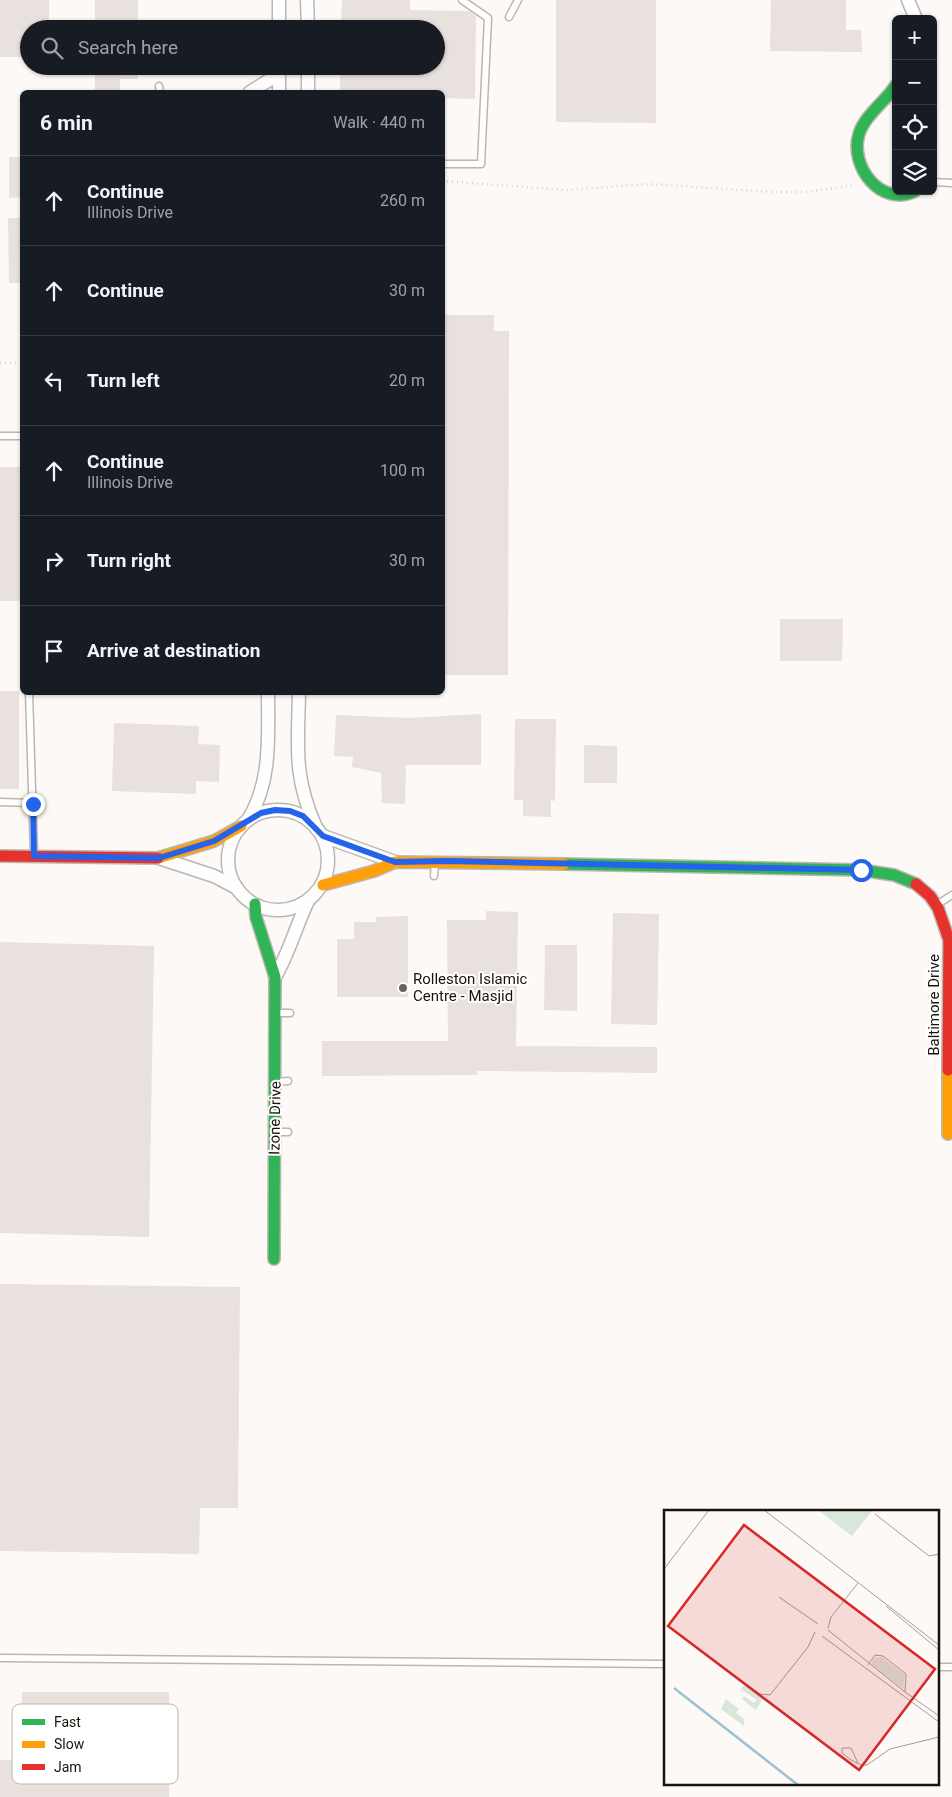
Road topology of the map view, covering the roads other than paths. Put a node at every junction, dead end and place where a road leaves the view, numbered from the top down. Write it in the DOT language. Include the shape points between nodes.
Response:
graph roads {
  1 [pos="279,0"];
  2 [pos="307,0"];
  3 [pos="462,0"];
  4 [pos="518,0"];
  5 [pos="908,0"];
  6 [pos="914,15"];
  7 [pos="509,17"];
  8 [pos="279,20"];
  9 [pos="308,20"];
  10 [pos="272,75"];
  11 [pos="279,75"];
  12 [pos="308,75"];
  13 [pos="253,90"];
  14 [pos="279,90"];
  15 [pos="308,90"];
  16 [pos="892,90"];
  17 [pos="445,164"];
  18 [pos="937,182"];
  19 [pos="952,183"];
  20 [pos="892,194"];
  21 [pos="0,436"];
  22 [pos="20,436"];
  23 [pos="29,695"];
  24 [pos="268,695"];
  25 [pos="299,695"];
  26 [pos="0,802"];
  27 [pos="33,804"];
  28 [pos="245,823"];
  29 [pos="319,831"];
  30 [pos="0,856"];
  31 [pos="34,856"];
  32 [pos="159,858"];
  33 [pos="435,861"];
  34 [pos="395,862"];
  35 [pos="434,876"];
  36 [pos="322,885"];
  37 [pos="237,888"];
  38 [pos="952,895"];
  39 [pos="308,901"];
  40 [pos="255,904"];
  41 [pos="937,904"];
  42 [pos="275,977"];
  43 [pos="276,1013"];
  44 [pos="290,1013"];
  45 [pos="275,1082"];
  46 [pos="288,1082"];
  47 [pos="950,1089"];
  48 [pos="275,1132"];
  49 [pos="288,1132"];
  50 [pos="950,1134"];
  51 [pos="274,1260"];
  52 [pos="0,1658"];
  53 [pos="664,1664"];
  1 -- 8 [label="street"];
  2 -- 9 [label="street"];
  3 -- 17 [label="lane" via="488,18 482,164"];
  4 -- 7 [label="lane"];
  5 -- 6 [label="street"];
  10 -- 13 [label="street"];
  11 -- 14 [label="street"];
  12 -- 15 [label="street"];
  16 -- 20 [label="street" via="863,125 857,155 867,178 883,192"];
  18 -- 19 [label="lane"];
  21 -- 22 [label="lane"];
  23 -- 27 [label="lane"];
  24 -- 28 [label="street" via="262,793"];
  25 -- 29 [label="street" via="298,768 302,792"];
  26 -- 27 [label="lane"];
  27 -- 31 [label="lane"];
  28 -- 29 [label="street" via="261,813 290,811 303,816"];
  28 -- 32 [label="street" via="214,841"];
  28 -- 37 [label="street" via="230,845 229,867"];
  29 -- 34 [label="street"];
  29 -- 36 [label="street" via="328,852 328,869"];
  30 -- 31 [label="street"];
  31 -- 32 [label="street"];
  32 -- 37 [label="street" via="214,876"];
  33 -- 34 [label="street"];
  33 -- 35 [label="lane"];
  33 -- 41 [label="street, Baltimore Drive" via="447,858 879,871 904,877 920,886"];
  34 -- 36 [label="street"];
  36 -- 39 [label="street"];
  37 -- 40 [label="street"];
  38 -- 41 [label="lane"];
  39 -- 40 [label="street" via="296,908 282,910"];
  39 -- 42 [label="street, Izone Drive"];
  40 -- 42 [label="street, Izone Drive"];
  41 -- 47 [label="street, Baltimore Drive" via="949,940"];
  42 -- 43 [label="street, Izone Drive"];
  43 -- 44 [label="lane"];
  43 -- 45 [label="street, Izone Drive"];
  45 -- 46 [label="lane"];
  45 -- 48 [label="street, Izone Drive"];
  47 -- 50 [label="street, Baltimore Drive"];
  48 -- 49 [label="lane"];
  48 -- 51 [label="street, Izone Drive"];
  52 -- 53 [label="lane"];
}
